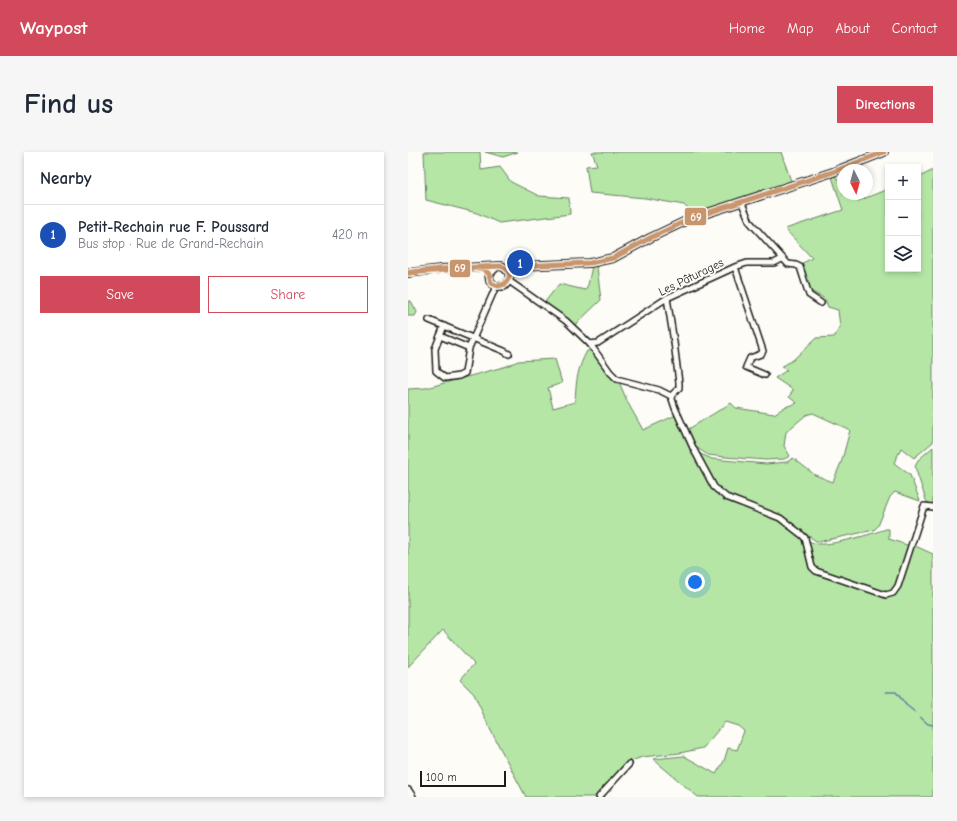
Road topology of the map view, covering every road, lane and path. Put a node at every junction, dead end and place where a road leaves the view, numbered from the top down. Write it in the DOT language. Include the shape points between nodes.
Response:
graph roads {
  1 [pos="884,152"];
  2 [pos="741,201"];
  3 [pos="782,259"];
  4 [pos="735,267"];
  5 [pos="482,268"];
  6 [pos="495,268"];
  7 [pos="508,272"];
  8 [pos="408,273"];
  9 [pos="489,274"];
  10 [pos="509,281"];
  11 [pos="495,286"];
  12 [pos="667,298"];
  13 [pos="821,303"];
  14 [pos="429,320"];
  15 [pos="444,326"];
  16 [pos="440,336"];
  17 [pos="472,338"];
  18 [pos="590,344"];
  19 [pos="469,348"];
  20 [pos="509,354"];
  21 [pos="765,375"];
  22 [pos="671,396"];
  23 [pos="933,507"];
  24 [pos="629,764"];
  25 [pos="408,791"];
  26 [pos="412,797"];
  27 [pos="599,797"];
  1 -- 2 [label="street" via="833,172"];
  2 -- 3 [label="street" via="750,222"];
  2 -- 7 [label="street" via="692,218 613,258 590,263 519,266"];
  3 -- 4 [label="street, Les Pâturages" via="774,263 747,263"];
  3 -- 13 [label="street" via="788,264 800,267 809,295"];
  4 -- 12 [label="street, Les Pâturages"];
  4 -- 21 [label="street" via="763,351 750,358 746,366"];
  5 -- 6 [label="street"];
  5 -- 8 [label="street"];
  5 -- 9 [label="street"];
  6 -- 7 [label="street" via="501,266"];
  6 -- 9 [label="street"];
  7 -- 10 [label="street"];
  9 -- 11 [label="street" via="490,281"];
  10 -- 11 [label="street" via="504,286"];
  10 -- 18 [label="street" via="566,321"];
  11 -- 17 [label="street"];
  12 -- 18 [label="street, Les Pâturages" via="598,343"];
  12 -- 22 [label="street" via="679,383"];
  14 -- 15 [label="street"];
  15 -- 16 [label="street"];
  15 -- 17 [label="street"];
  16 -- 19 [label="street"];
  16 -- 19 [label="street" via="435,349 436,372 445,378 465,373"];
  17 -- 19 [label="street"];
  17 -- 20 [label="street"];
  18 -- 22 [label="street" via="617,379 660,390"];
  22 -- 23 [label="street" via="711,484 726,497 780,518 806,538 812,567 816,571 886,595 893,593 898,586 924,506"];
  24 -- 27 [label="street"];
  25 -- 26 [label="street"];
}
